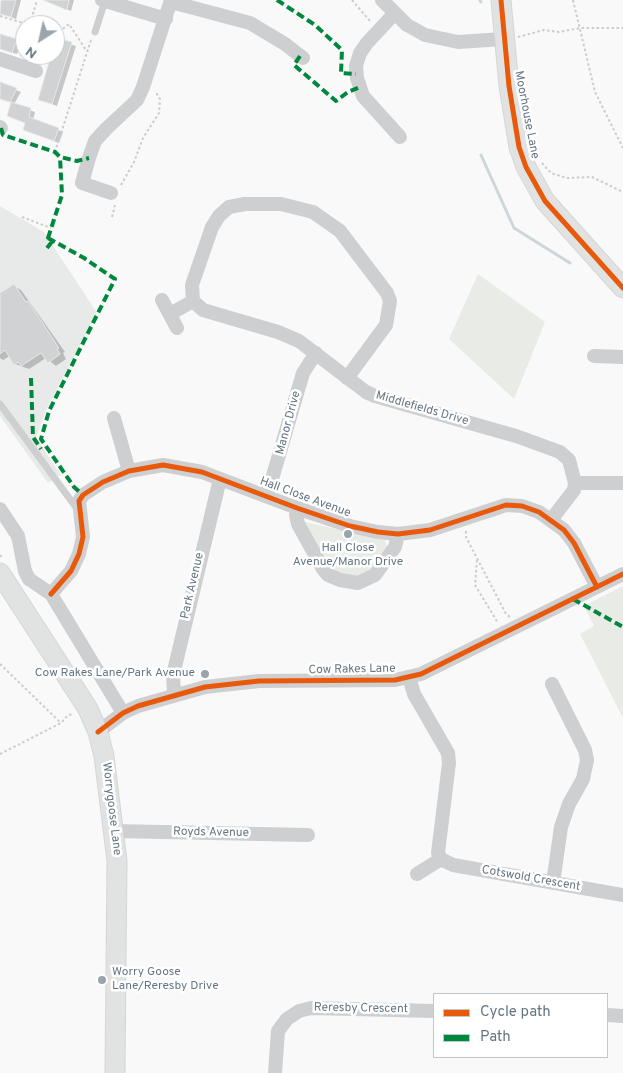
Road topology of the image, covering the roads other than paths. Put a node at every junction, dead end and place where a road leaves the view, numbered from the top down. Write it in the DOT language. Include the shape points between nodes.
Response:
graph roads {
  1 [pos="104,0"];
  2 [pos="382,0"];
  3 [pos="501,0"];
  4 [pos="171,1"];
  5 [pos="394,14"];
  6 [pos="166,20"];
  7 [pos="95,32"];
  8 [pos="503,42"];
  9 [pos="303,58"];
  10 [pos="0,59"];
  11 [pos="36,70"];
  12 [pos="400,137"];
  13 [pos="116,190"];
  14 [pos="623,288"];
  15 [pos="162,300"];
  16 [pos="193,301"];
  17 [pos="170,314"];
  18 [pos="178,328"];
  19 [pos="316,353"];
  20 [pos="594,356"];
  21 [pos="623,358"];
  22 [pos="347,378"];
  23 [pos="0,404"];
  24 [pos="114,418"];
  25 [pos="129,471"];
  26 [pos="220,479"];
  27 [pos="575,483"];
  28 [pos="623,483"];
  29 [pos="267,496"];
  30 [pos="297,508"];
  31 [pos="0,509"];
  32 [pos="81,514"];
  33 [pos="551,520"];
  34 [pos="398,534"];
  35 [pos="0,573"];
  36 [pos="623,574"];
  37 [pos="597,587"];
  38 [pos="51,594"];
  39 [pos="409,677"];
  40 [pos="552,684"];
  41 [pos="174,694"];
  42 [pos="123,713"];
  43 [pos="98,732"];
  44 [pos="114,830"];
  45 [pos="308,835"];
  46 [pos="441,860"];
  47 [pos="417,874"];
  48 [pos="553,883"];
  49 [pos="623,896"];
  50 [pos="433,1011"];
  51 [pos="608,1015"];
  52 [pos="623,1016"];
  53 [pos="115,1073"];
  54 [pos="274,1073"];
  1 -- 6 [label="street"];
  1 -- 7 [label="lane"];
  2 -- 5 [label="street"];
  3 -- 8 [label="main road, Moorhouse Lane"];
  4 -- 6 [label="street"];
  4 -- 9 [label="street" via="250,24"];
  5 -- 8 [label="street" via="407,25 440,39"];
  5 -- 12 [label="street" via="360,53 356,66 357,78 368,103"];
  6 -- 13 [label="street" via="137,100 96,141 82,183"];
  8 -- 14 [label="main road, Moorhouse Lane" via="526,166 545,201"];
  10 -- 11 [label="street"];
  15 -- 17 [label="street"];
  16 -- 17 [label="street"];
  16 -- 19 [label="street, Middlefields Drive" via="203,310 278,332"];
  16 -- 22 [label="street" via="192,284 212,227 218,216 230,207 281,204 313,212 340,231 387,292 390,302 386,325"];
  17 -- 18 [label="street"];
  19 -- 22 [label="street, Middlefields Drive"];
  19 -- 29 [label="street, Manor Drive" via="303,373"];
  20 -- 21 [label="street"];
  22 -- 27 [label="street, Middlefields Drive" via="375,396 516,436 560,452 569,460"];
  23 -- 32 [label="lane"];
  24 -- 25 [label="street"];
  25 -- 26 [label="street, Hall Close Avenue" via="163,465 181,466"];
  25 -- 32 [label="street, Hall Close Avenue" via="83,495 79,501"];
  26 -- 29 [label="street, Hall Close Avenue"];
  26 -- 41 [label="street, Park Avenue" via="173,675"];
  27 -- 28 [label="street"];
  27 -- 33 [label="street" via="574,490"];
  29 -- 30 [label="street, Hall Close Avenue"];
  30 -- 34 [label="street, Hall Close Avenue" via="350,526"];
  30 -- 34 [label="street" via="298,524 323,569 340,580 358,583 375,575 395,547"];
  31 -- 38 [label="street" via="18,536 29,579"];
  32 -- 38 [label="street, Hall Close Avenue" via="84,538 79,554 71,571"];
  33 -- 34 [label="street, Hall Close Avenue" via="522,506 506,505 430,530"];
  33 -- 37 [label="street, Hall Close Avenue" via="574,543"];
  35 -- 43 [label="main road, Worrygoose Lane" via="88,709"];
  36 -- 37 [label="street, Cow Rakes Lane"];
  37 -- 39 [label="street, Cow Rakes Lane" via="434,670"];
  38 -- 42 [label="street"];
  39 -- 41 [label="street, Cow Rakes Lane" via="395,680 259,680"];
  39 -- 46 [label="street" via="414,694 448,753 438,853"];
  40 -- 48 [label="street" via="587,760 583,779 561,827"];
  41 -- 42 [label="street, Cow Rakes Lane"];
  42 -- 43 [label="street, Cow Rakes Lane"];
  43 -- 44 [label="main road, Worrygoose Lane"];
  44 -- 45 [label="street, Royds Avenue"];
  44 -- 53 [label="main road, Worrygoose Lane" via="118,908"];
  46 -- 47 [label="street"];
  46 -- 48 [label="street, Cotswold Crescent" via="453,866"];
  48 -- 49 [label="street, Cotswold Crescent"];
  50 -- 54 [label="street, Reresby Crescent" via="311,1008 299,1011 278,1031"];
  51 -- 52 [label="street"];
}
